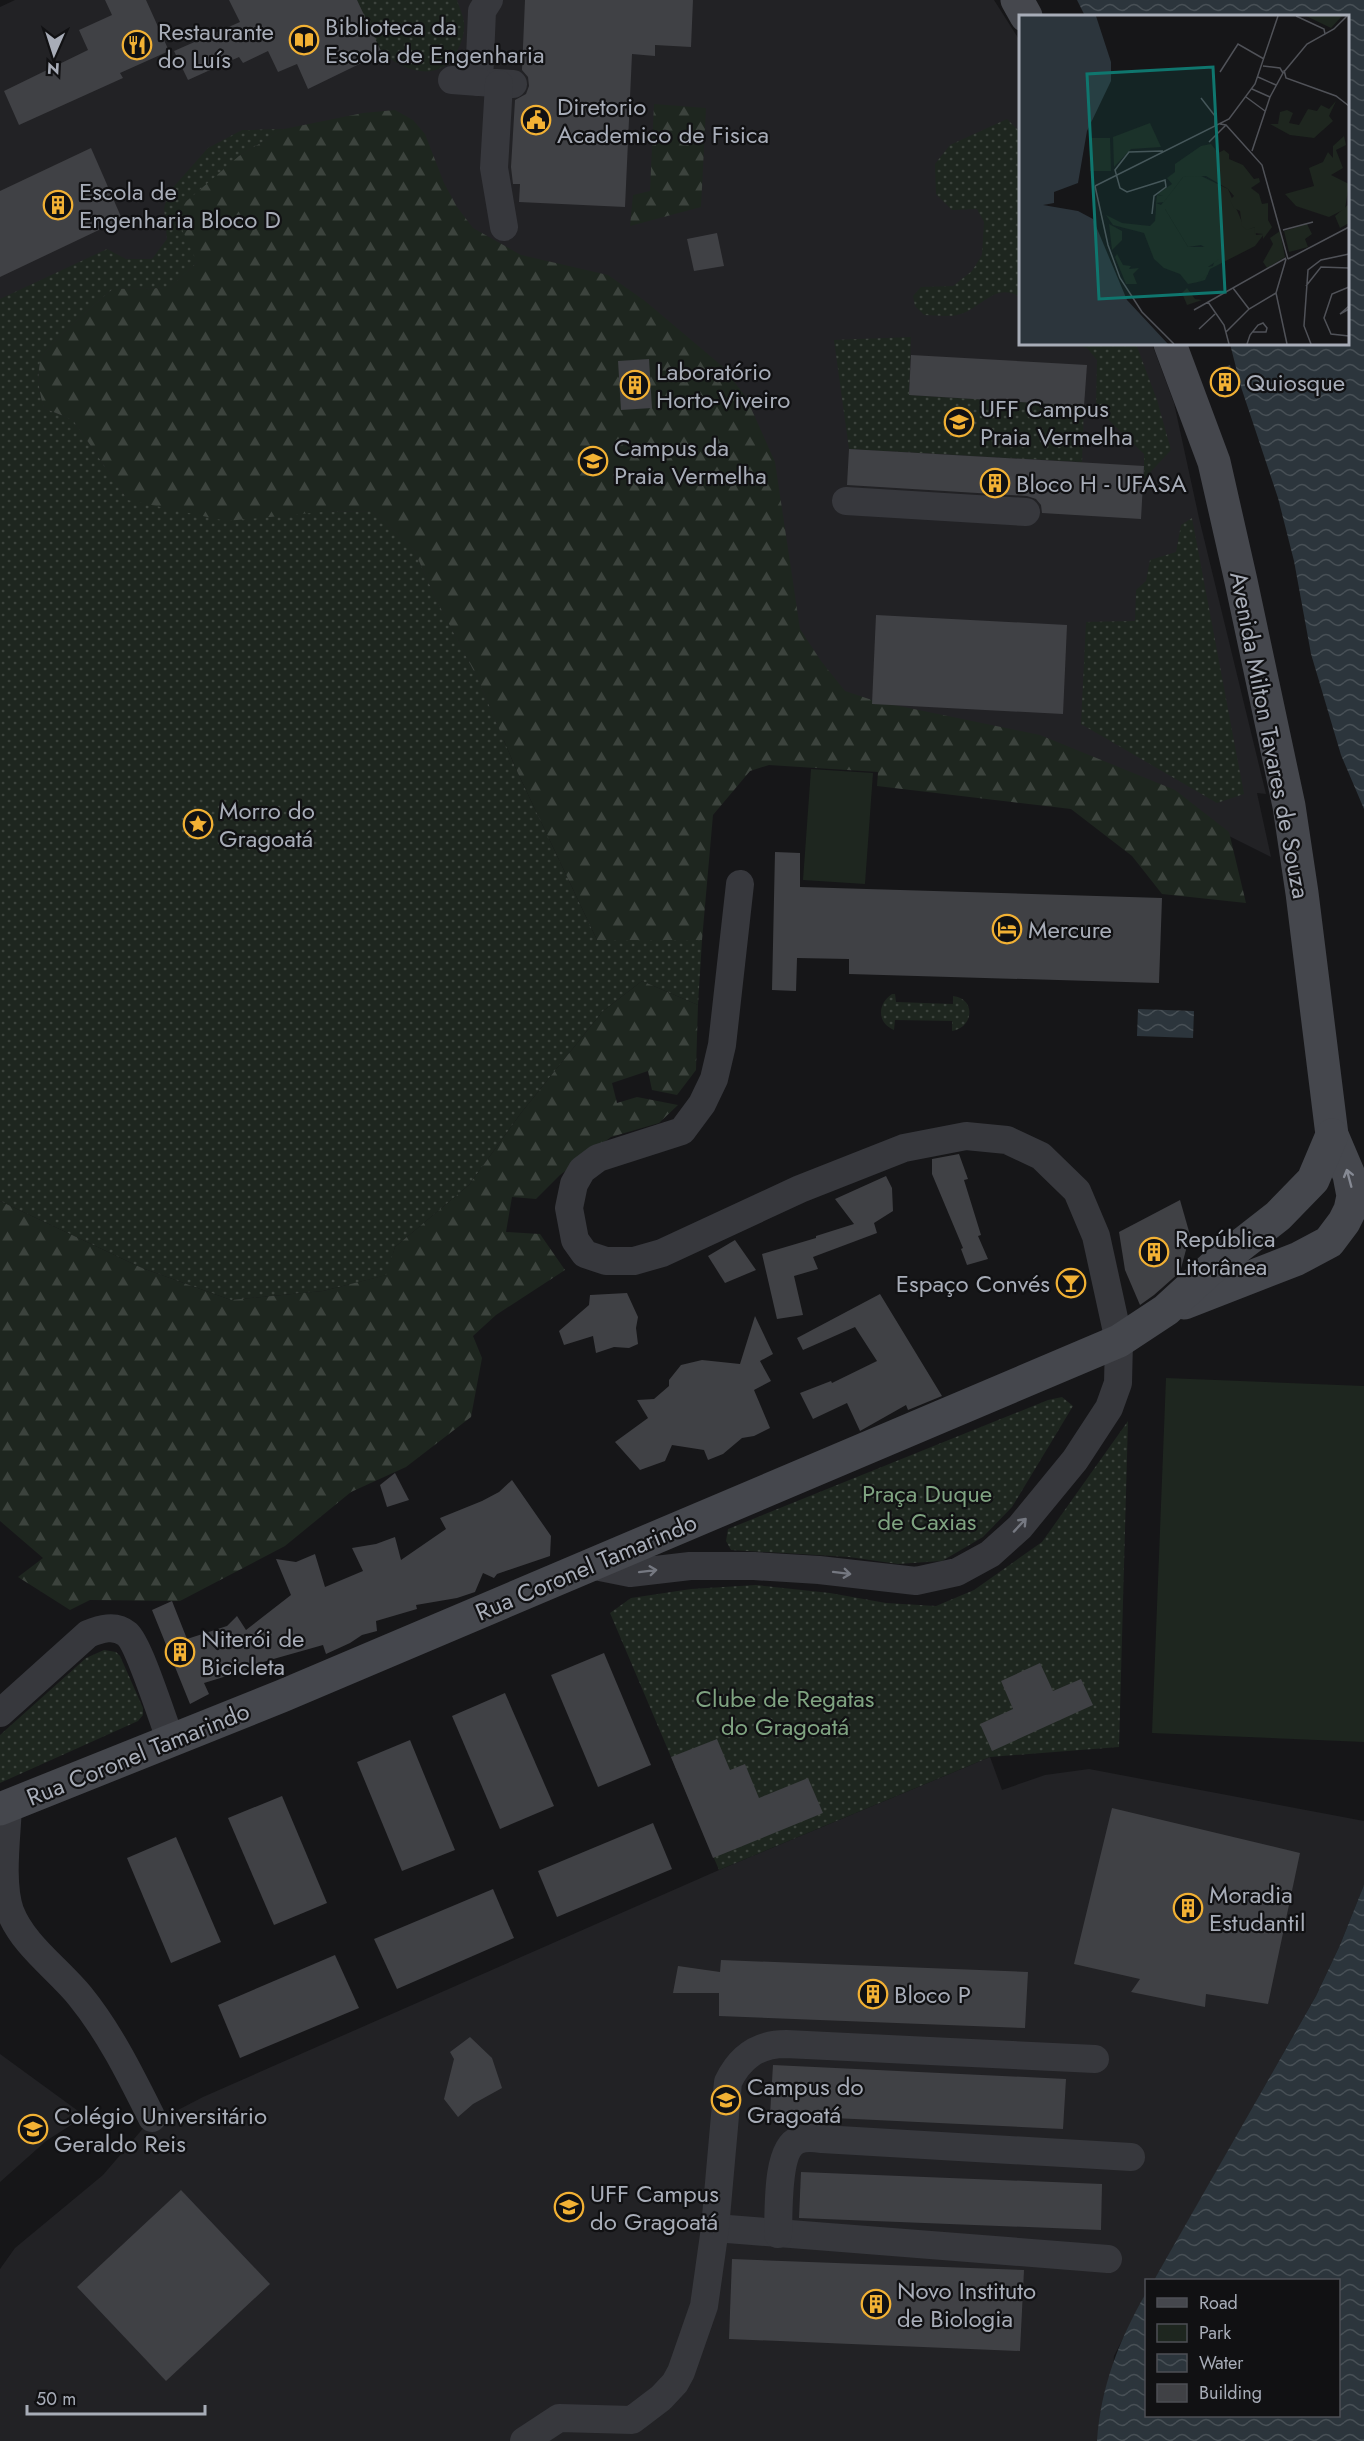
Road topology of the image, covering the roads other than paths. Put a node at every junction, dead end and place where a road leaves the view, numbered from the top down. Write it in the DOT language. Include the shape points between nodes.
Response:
graph roads {
  1 [pos="489,0"];
  2 [pos="1017,0"];
  3 [pos="1025,15"];
  4 [pos="504,227"];
  5 [pos="1170,345"];
  6 [pos="846,501"];
  7 [pos="1026,512"];
  8 [pos="740,884"];
  9 [pos="1332,1135"];
  10 [pos="1304,1189"];
  11 [pos="1278,1216"];
  12 [pos="1344,1222"];
  13 [pos="1307,1253"];
  14 [pos="1166,1310"];
  15 [pos="1119,1341"];
  16 [pos="590,1565"];
  17 [pos="0,1713"];
  18 [pos="171,1741"];
  19 [pos="4,1807"];
  20 [pos="1095,2059"];
  21 [pos="152,2118"];
  22 [pos="1131,2157"];
  23 [pos="715,2228"];
  24 [pos="778,2234"];
  25 [pos="1108,2259"];
  26 [pos="524,2441"];
  1 -- 4 [label="street" via="482,10 494,168"];
  2 -- 3 [label="main road"];
  5 -- 9 [label="main road, Avenida Milton Tavares de Souza" via="1214,462 1289,806"];
  6 -- 7 [label="street"];
  8 -- 15 [label="street" via="714,1079 682,1131 598,1158 582,1170 574,1184 569,1208 575,1240 585,1254 606,1261 634,1261 662,1253 904,1148 966,1136 1007,1140 1041,1156 1077,1191 1096,1236"];
  9 -- 10 [label="main road, Rua Coronel Tamarindo" via="1319,1169"];
  12 -- 9 [label="main road, Rua Coronel Tamarindo, one-way" via="1353,1196 1349,1175"];
  10 -- 11 [label="main road, Rua Coronel Tamarindo"];
  10 -- 12 [label="main road" via="1317,1190 1329,1197"];
  11 -- 13 [label="main road" via="1285,1239"];
  11 -- 14 [label="main road, Rua Coronel Tamarindo"];
  12 -- 13 [label="main road, Rua Coronel Tamarindo" via="1329,1242"];
  13 -- 14 [label="main road, Rua Coronel Tamarindo"];
  14 -- 15 [label="main road, Rua Coronel Tamarindo"];
  15 -- 16 [label="main road, Rua Coronel Tamarindo"];
  16 -- 15 [label="street, one-way" via="630,1573 690,1566 753,1566 916,1581 957,1572 990,1554 1020,1527 1075,1460 1108,1408 1118,1383"];
  16 -- 18 [label="main road, Rua Coronel Tamarindo"];
  17 -- 18 [label="street" via="87,1634 114,1628 127,1634 136,1648"];
  18 -- 19 [label="main road, Rua Coronel Tamarindo"];
  19 -- 21 [label="street" via="10,1911 29,1943 81,1997 122,2057"];
  20 -- 23 [label="street" via="763,2046 743,2058 728,2082"];
  22 -- 24 [label="street" via="799,2140 791,2144 783,2159"];
  23 -- 24 [label="street"];
  23 -- 26 [label="street" via="704,2306 675,2383 632,2420 559,2418"];
  24 -- 25 [label="street"];
}
